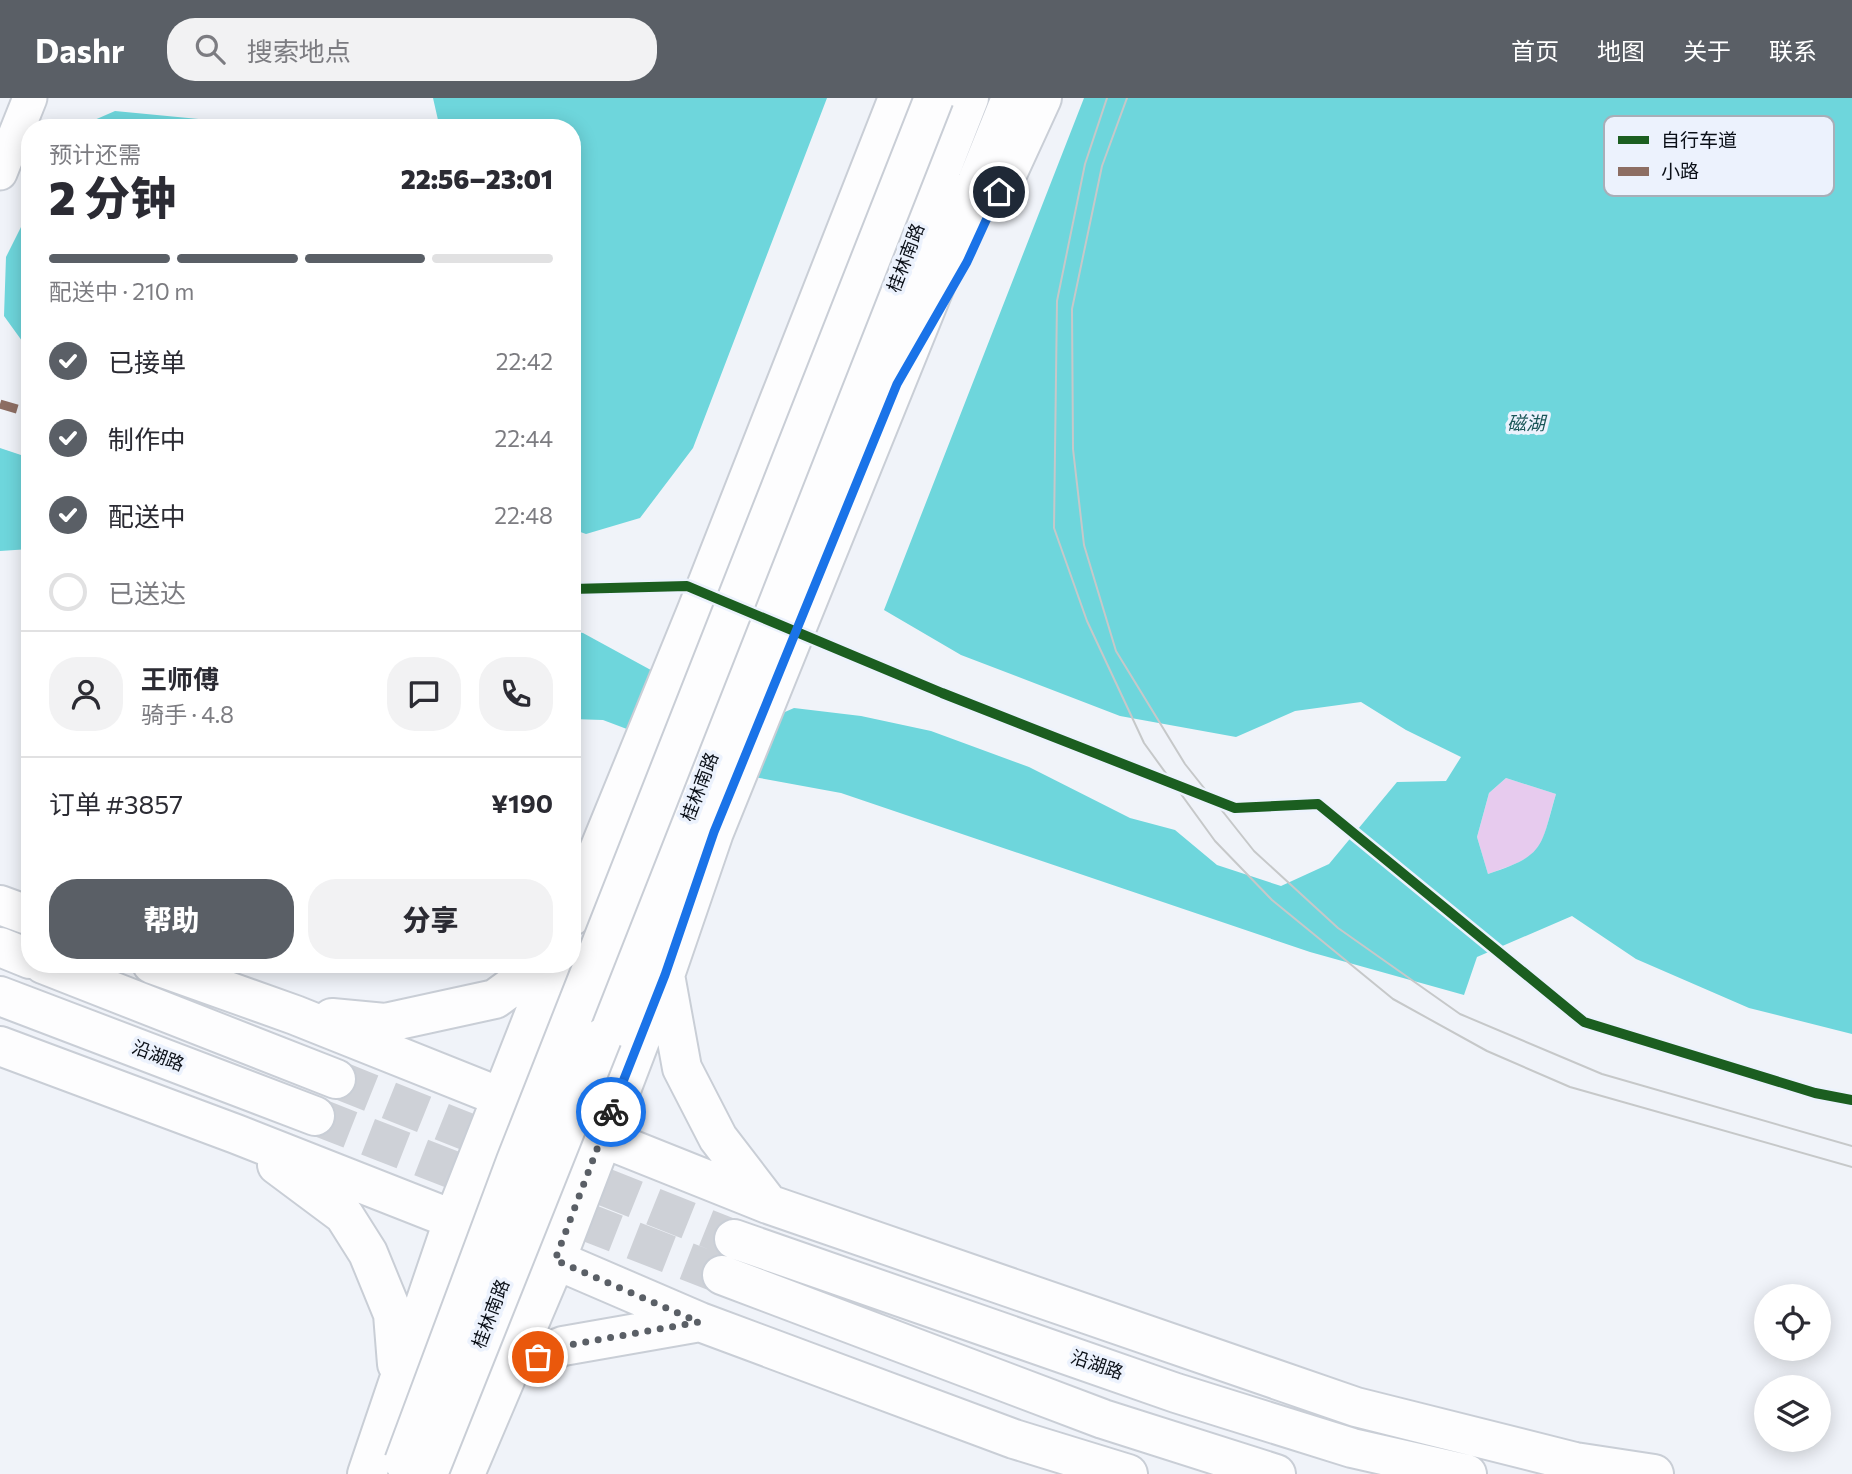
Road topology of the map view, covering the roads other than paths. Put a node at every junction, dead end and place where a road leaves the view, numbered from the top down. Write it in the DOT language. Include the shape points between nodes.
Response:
graph roads {
  1 [pos="30,98"];
  2 [pos="898,98"];
  3 [pos="934,98"];
  4 [pos="969,98"];
  5 [pos="1012,98"];
  6 [pos="1042,98"];
  7 [pos="22,119"];
  8 [pos="21,120"];
  9 [pos="0,173"];
  10 [pos="897,384"];
  11 [pos="581,893"];
  12 [pos="0,905"];
  13 [pos="21,913"];
  14 [pos="0,947"];
  15 [pos="21,955"];
  16 [pos="66,973"];
  17 [pos="177,973"];
  18 [pos="530,973"];
  19 [pos="550,973"];
  20 [pos="665,975"];
  21 [pos="0,996"];
  22 [pos="295,1015"];
  23 [pos="0,1046"];
  24 [pos="336,1079"];
  25 [pos="501,1099"];
  26 [pos="315,1116"];
  27 [pos="236,1134"];
  28 [pos="602,1138"];
  29 [pos="768,1204"];
  30 [pos="453,1221"];
  31 [pos="734,1239"];
  32 [pos="555,1260"];
  33 [pos="722,1275"];
  34 [pos="699,1322"];
  35 [pos="512,1367"];
  36 [pos="398,1380"];
  37 [pos="368,1474"];
  38 [pos="399,1474"];
  39 [pos="428,1474"];
  40 [pos="465,1474"];
  41 [pos="1128,1474"];
  42 [pos="1276,1474"];
  43 [pos="1466,1474"];
  44 [pos="1654,1474"];
  1 -- 7 [label="street"];
  2 -- 11 [label="main road"];
  3 -- 38 [label="main road, 桂林南路, bridge" via="516,1161"];
  4 -- 39 [label="main road, 桂林南路, bridge"];
  5 -- 10 [label="main road"];
  6 -- 10 [label="main road" via="967,262"];
  8 -- 9 [label="street"];
  10 -- 20 [label="main road" via="714,832"];
  12 -- 13 [label="main road"];
  14 -- 15 [label="main road"];
  16 -- 24 [label="main road"];
  17 -- 22 [label="main road"];
  18 -- 22 [label="main road" via="495,999 386,1023"];
  19 -- 25 [label="main road"];
  20 -- 28 [label="main road"];
  20 -- 29 [label="main road" via="682,1068 718,1138"];
  21 -- 26 [label="main road, 沿湖路"];
  22 -- 25 [label="main road"];
  23 -- 27 [label="main road"];
  25 -- 28 [label="main road"];
  25 -- 30 [label="main road"];
  27 -- 30 [label="main road"];
  27 -- 36 [label="main road" via="344,1215 368,1253 393,1314"];
  28 -- 29 [label="main road"];
  28 -- 32 [label="main road"];
  29 -- 44 [label="main road" via="1356,1407 1575,1462"];
  30 -- 32 [label="main road"];
  30 -- 36 [label="main road"];
  31 -- 43 [label="main road, 沿湖路" via="1176,1393 1352,1448"];
  32 -- 34 [label="main road"];
  32 -- 35 [label="main road"];
  33 -- 42 [label="main road" via="1103,1419"];
  34 -- 35 [label="main road" via="563,1346"];
  34 -- 41 [label="main road" via="1014,1439"];
  35 -- 40 [label="main road"];
  36 -- 37 [label="main road"];
}
